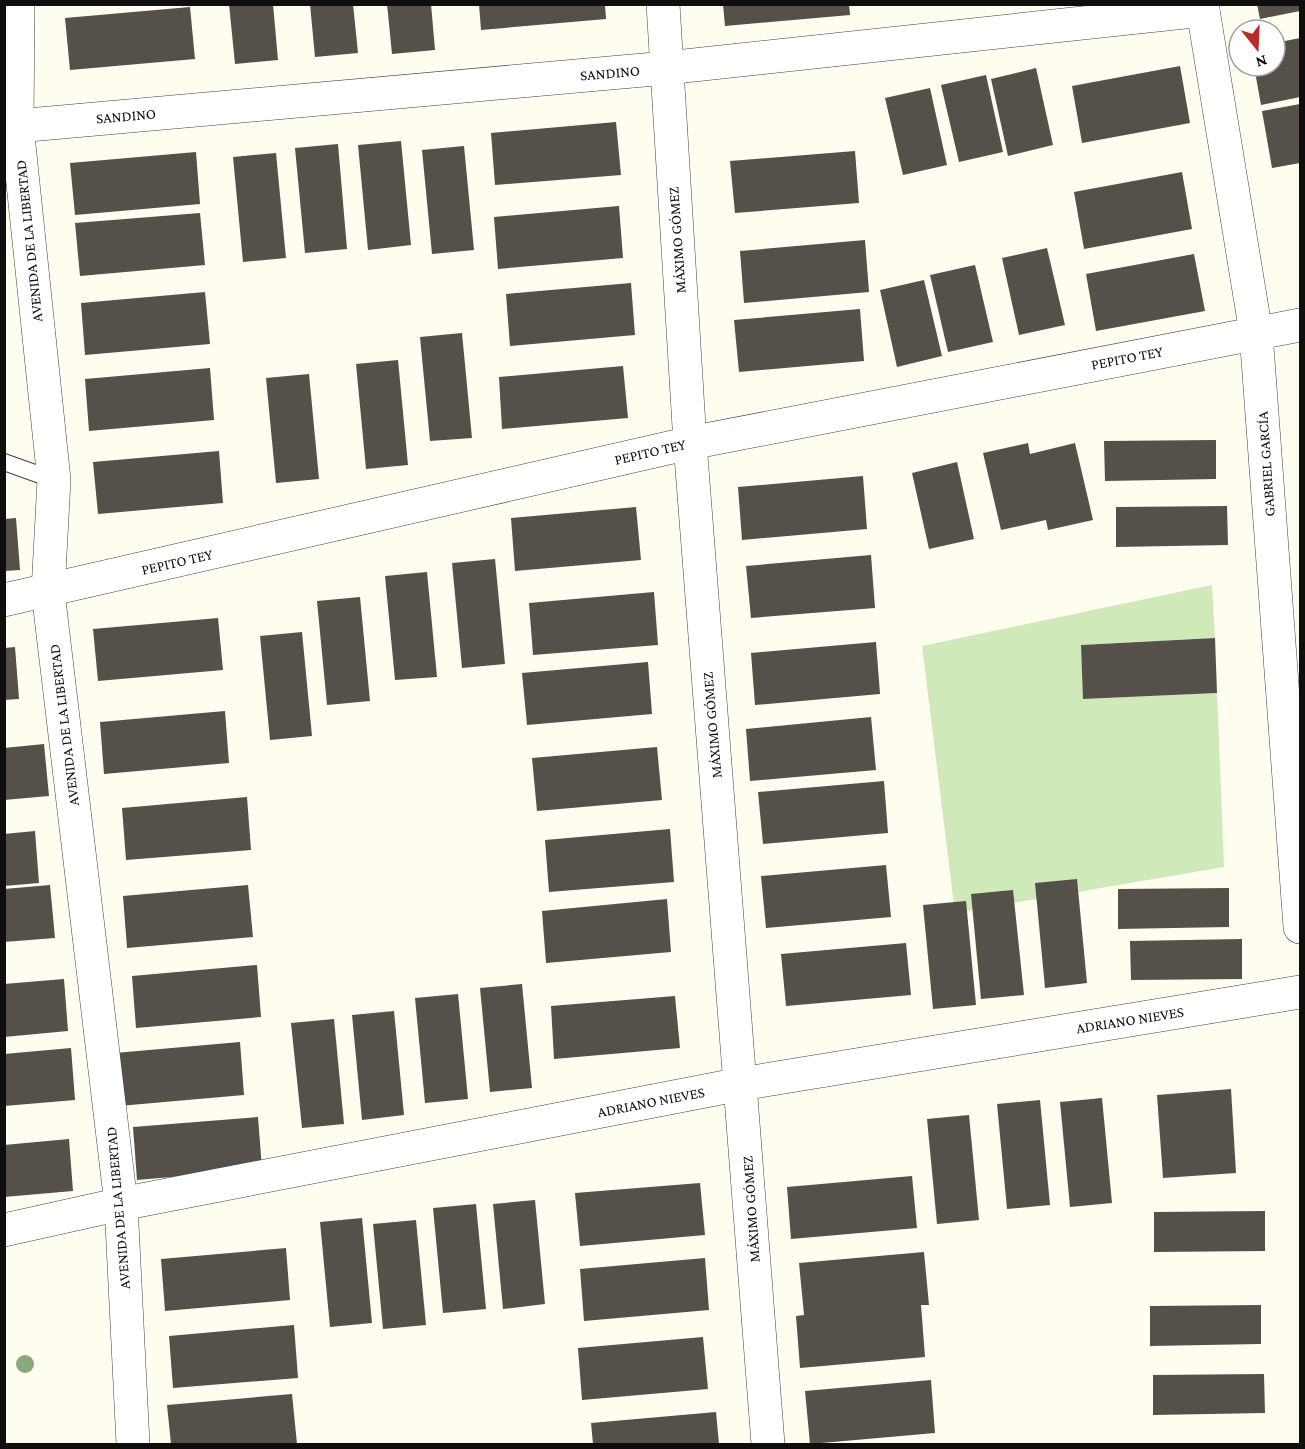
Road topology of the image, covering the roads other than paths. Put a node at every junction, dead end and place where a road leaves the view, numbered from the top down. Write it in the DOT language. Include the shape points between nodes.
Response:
graph roads {
  1 [pos="18,4"];
  2 [pos="663,4"];
  3 [pos="1202,7"];
  4 [pos="666,68"];
  5 [pos="17,126"];
  6 [pos="1300,325"];
  7 [pos="1256,333"];
  8 [pos="690,443"];
  9 [pos="4,462"];
  10 [pos="54,480"];
  11 [pos="48,592"];
  12 [pos="4,600"];
  13 [pos="1300,927"];
  14 [pos="1300,992"];
  15 [pos="741,1084"];
  16 [pos="120,1204"];
  17 [pos="4,1230"];
  18 [pos="133,1444"];
  19 [pos="768,1444"];
  1 -- 5 [label="street, AVENIDA DE LA LIBERTAD"];
  2 -- 4 [label="street, MÁXIMO GÓMEZ"];
  3 -- 4 [label="street, SANDINO"];
  3 -- 7 [label="street, GABRIEL GARCÍA"];
  4 -- 5 [label="street, SANDINO"];
  4 -- 8 [label="street, MÁXIMO GÓMEZ"];
  5 -- 10 [label="street, AVENIDA DE LA LIBERTAD"];
  6 -- 7 [label="street, PEPITO TEY"];
  7 -- 8 [label="street, PEPITO TEY"];
  7 -- 13 [label="street, GABRIEL GARCÍA"];
  8 -- 11 [label="street, PEPITO TEY"];
  8 -- 15 [label="street, MÁXIMO GÓMEZ"];
  9 -- 10 [label="lane"];
  10 -- 11 [label="street, AVENIDA DE LA LIBERTAD"];
  11 -- 12 [label="street, PEPITO TEY"];
  11 -- 16 [label="street, AVENIDA DE LA LIBERTAD"];
  14 -- 15 [label="street, ADRIANO NIEVES"];
  15 -- 16 [label="street, ADRIANO NIEVES"];
  15 -- 19 [label="street, MÁXIMO GÓMEZ"];
  16 -- 17 [label="street, ADRIANO NIEVES"];
  16 -- 18 [label="street, AVENIDA DE LA LIBERTAD"];
}
